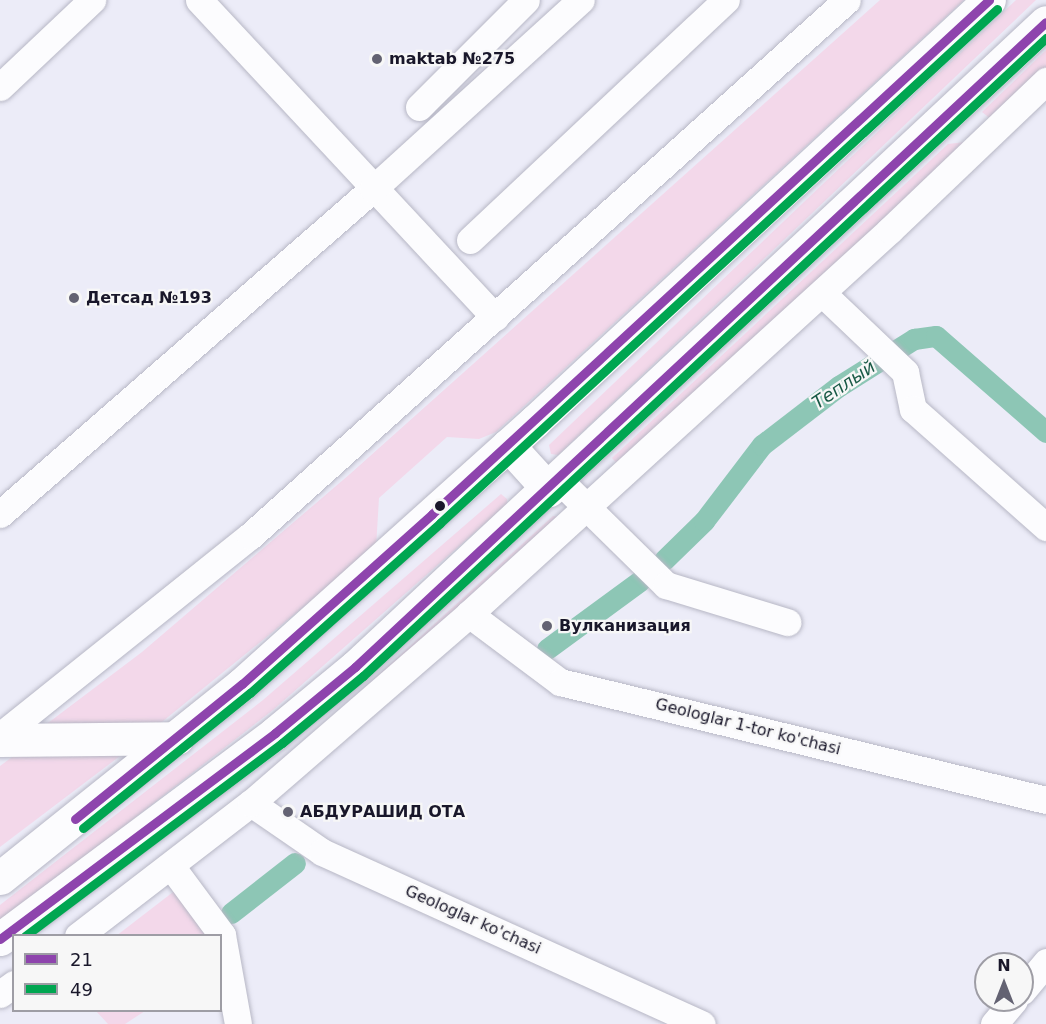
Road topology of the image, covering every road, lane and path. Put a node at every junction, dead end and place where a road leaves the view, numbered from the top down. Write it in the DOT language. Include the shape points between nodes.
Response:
graph roads {
  1 [pos="92,0"];
  2 [pos="198,0"];
  3 [pos="526,0"];
  4 [pos="581,0"];
  5 [pos="726,0"];
  6 [pos="847,0"];
  7 [pos="989,0"];
  8 [pos="1046,22"];
  9 [pos="1046,81"];
  10 [pos="0,87"];
  11 [pos="419,107"];
  12 [pos="373,189"];
  13 [pos="471,240"];
  14 [pos="822,293"];
  15 [pos="495,317"];
  16 [pos="508,445"];
  17 [pos="554,485"];
  18 [pos="587,508"];
  19 [pos="0,514"];
  20 [pos="1046,527"];
  21 [pos="470,614"];
  22 [pos="787,622"];
  23 [pos="0,738"];
  24 [pos="177,738"];
  25 [pos="1046,800"];
  26 [pos="251,803"];
  27 [pos="171,866"];
  28 [pos="3,873"];
  29 [pos="81,934"];
  30 [pos="221,934"];
  31 [pos="222,935"];
  32 [pos="0,939"];
  33 [pos="1046,962"];
  34 [pos="1034,976"];
  35 [pos="1004,1012"];
  36 [pos="238,1024"];
  37 [pos="702,1024"];
  38 [pos="994,1024"];
  1 -- 10 [label="street"];
  2 -- 12 [label="street"];
  3 -- 11 [label="street"];
  4 -- 12 [label="street"];
  5 -- 13 [label="street"];
  6 -- 15 [label="street"];
  7 -- 16 [label="highway"];
  8 -- 17 [label="highway"];
  9 -- 14 [label="street"];
  12 -- 15 [label="street"];
  12 -- 19 [label="street"];
  14 -- 18 [label="street"];
  14 -- 20 [label="street" via="905,372 913,409"];
  15 -- 23 [label="street" via="250,536"];
  16 -- 17 [label="highway"];
  16 -- 24 [label="highway"];
  17 -- 18 [label="street"];
  17 -- 32 [label="highway" via="355,667 276,733"];
  18 -- 21 [label="street"];
  18 -- 22 [label="street" via="666,585"];
  21 -- 25 [label="street, Geologlar 1-tor ko'chasi" via="560,682"];
  21 -- 26 [label="street"];
  23 -- 24 [label="highway"];
  24 -- 28 [label="highway"];
  26 -- 27 [label="street"];
  26 -- 37 [label="street, Geologlar ko'chasi" via="322,852"];
  27 -- 29 [label="street"];
  27 -- 30 [label="street"];
  31 -- 36 [label="street"];
  33 -- 34 [label="street"];
  35 -- 38 [label="street"];
}
